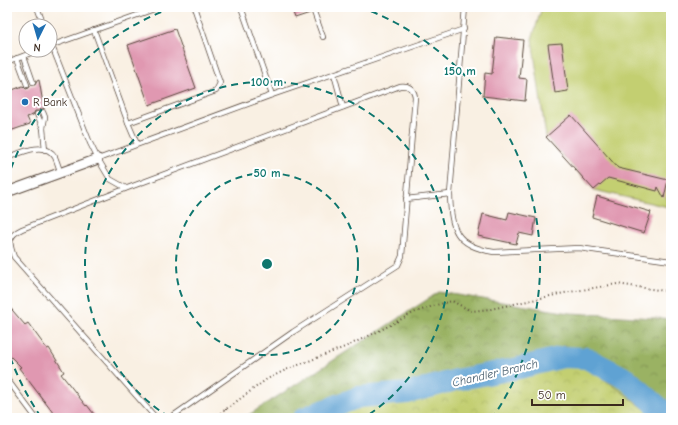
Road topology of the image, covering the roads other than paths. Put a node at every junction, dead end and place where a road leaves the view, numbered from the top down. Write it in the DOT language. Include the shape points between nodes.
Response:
graph roads {
  1 [pos="37,7"];
  2 [pos="160,7"];
  3 [pos="194,7"];
  4 [pos="241,7"];
  5 [pos="465,7"];
  6 [pos="314,12"];
  7 [pos="41,18"];
  8 [pos="464,29"];
  9 [pos="94,30"];
  10 [pos="323,37"];
  11 [pos="58,41"];
  12 [pos="17,58"];
  13 [pos="25,58"];
  14 [pos="56,58"];
  15 [pos="7,62"];
  16 [pos="334,74"];
  17 [pos="33,82"];
  18 [pos="27,85"];
  19 [pos="272,95"];
  20 [pos="343,107"];
  21 [pos="43,112"];
  22 [pos="37,114"];
  23 [pos="128,123"];
  24 [pos="42,128"];
  25 [pos="137,144"];
  26 [pos="45,150"];
  27 [pos="7,158"];
  28 [pos="98,159"];
  29 [pos="60,172"];
  30 [pos="126,188"];
  31 [pos="7,192"];
  32 [pos="450,194"];
  33 [pos="406,199"];
  34 [pos="671,261"];
  35 [pos="7,380"];
  36 [pos="36,418"];
  37 [pos="156,418"];
  38 [pos="170,418"];
  1 -- 7 [label="lane"];
  2 -- 9 [label="lane"];
  3 -- 23 [label="lane" via="220,83 219,87 216,91"];
  4 -- 19 [label="lane"];
  5 -- 8 [label="lane"];
  6 -- 10 [label="lane"];
  8 -- 16 [label="lane"];
  8 -- 32 [label="lane"];
  9 -- 11 [label="lane"];
  9 -- 23 [label="lane"];
  12 -- 15 [label="lane"];
  12 -- 18 [label="lane"];
  13 -- 17 [label="lane"];
  14 -- 28 [label="lane"];
  16 -- 19 [label="lane"];
  16 -- 20 [label="lane"];
  19 -- 25 [label="lane"];
  20 -- 30 [label="lane"];
  20 -- 33 [label="lane" via="400,86 413,89 415,97"];
  21 -- 24 [label="lane" via="45,117"];
  22 -- 24 [label="lane"];
  23 -- 25 [label="lane"];
  24 -- 26 [label="lane"];
  25 -- 28 [label="lane"];
  26 -- 27 [label="lane" via="36,148"];
  26 -- 29 [label="lane" via="54,156"];
  28 -- 29 [label="street"];
  28 -- 30 [label="lane" via="110,179"];
  29 -- 31 [label="street"];
  30 -- 37 [label="lane" via="18,231 11,236 10,245 14,257"];
  32 -- 33 [label="lane"];
  32 -- 34 [label="lane" via="453,225 459,236 470,246 481,250 494,252 579,248"];
  33 -- 38 [label="lane" via="402,256 398,265 293,332"];
  35 -- 36 [label="lane"];
}
